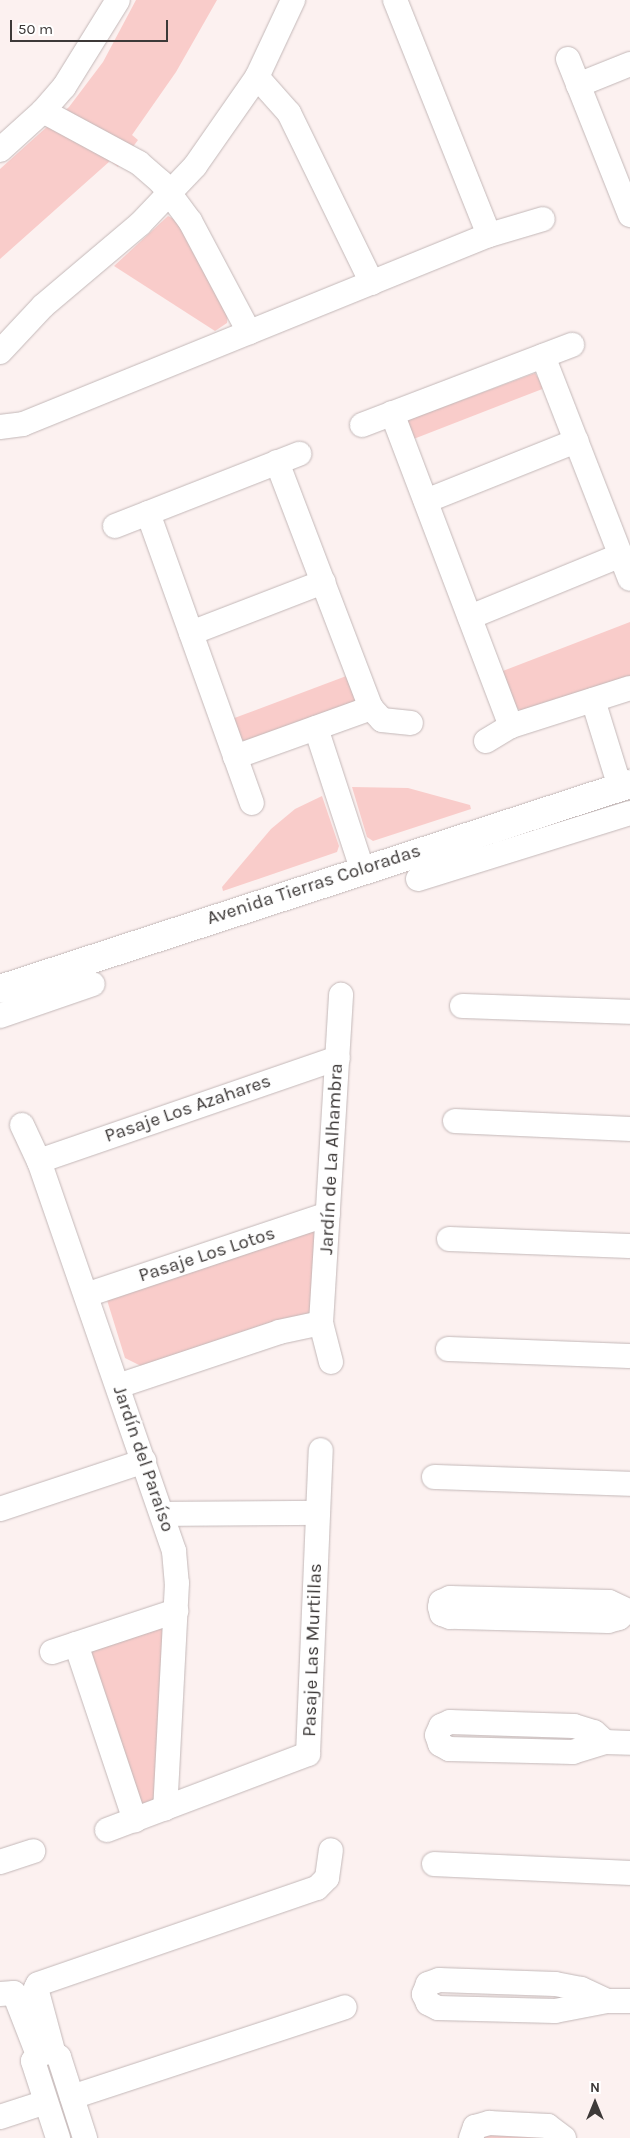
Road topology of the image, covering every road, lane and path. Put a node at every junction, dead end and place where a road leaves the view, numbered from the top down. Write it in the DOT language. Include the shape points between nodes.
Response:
graph roads {
  1 [pos="118,0"];
  2 [pos="293,0"];
  3 [pos="395,0"];
  4 [pos="568,59"];
  5 [pos="630,64"];
  6 [pos="257,77"];
  7 [pos="578,85"];
  8 [pos="43,111"];
  9 [pos="2,144"];
  10 [pos="171,193"];
  11 [pos="630,215"];
  12 [pos="543,219"];
  13 [pos="489,235"];
  14 [pos="372,283"];
  15 [pos="249,332"];
  16 [pos="572,345"];
  17 [pos="0,352"];
  18 [pos="543,356"];
  19 [pos="392,413"];
  20 [pos="362,424"];
  21 [pos="0,427"];
  22 [pos="576,441"];
  23 [pos="299,454"];
  24 [pos="277,462"];
  25 [pos="426,501"];
  26 [pos="148,513"];
  27 [pos="115,526"];
  28 [pos="621,555"];
  29 [pos="630,579"];
  30 [pos="323,582"];
  31 [pos="470,617"];
  32 [pos="191,633"];
  33 [pos="630,688"];
  34 [pos="593,700"];
  35 [pos="371,708"];
  36 [pos="411,723"];
  37 [pos="511,726"];
  38 [pos="316,728"];
  39 [pos="486,741"];
  40 [pos="235,757"];
  41 [pos="625,786"];
  42 [pos="252,803"];
  43 [pos="630,813"];
  44 [pos="362,869"];
  45 [pos="418,879"];
  46 [pos="93,984"];
  47 [pos="0,989"];
  48 [pos="342,995"];
  49 [pos="462,1006"];
  50 [pos="630,1012"];
  51 [pos="0,1016"];
  52 [pos="338,1058"];
  53 [pos="455,1122"];
  54 [pos="22,1125"];
  55 [pos="630,1129"];
  56 [pos="39,1161"];
  57 [pos="328,1214"];
  58 [pos="449,1239"];
  59 [pos="630,1246"];
  60 [pos="86,1295"];
  61 [pos="321,1322"];
  62 [pos="448,1349"];
  63 [pos="630,1356"];
  64 [pos="331,1362"];
  65 [pos="118,1386"];
  66 [pos="321,1450"];
  67 [pos="144,1461"];
  68 [pos="434,1477"];
  69 [pos="630,1484"];
  70 [pos="0,1509"];
  71 [pos="318,1513"];
  72 [pos="163,1514"];
  73 [pos="176,1612"];
  74 [pos="628,1612"];
  75 [pos="76,1644"];
  76 [pos="52,1652"];
  77 [pos="450,1722"];
  78 [pos="630,1742"];
  79 [pos="165,1809"];
  80 [pos="135,1820"];
  81 [pos="107,1830"];
  82 [pos="331,1850"];
  83 [pos="34,1851"];
  84 [pos="0,1861"];
  85 [pos="434,1864"];
  86 [pos="630,1873"];
  87 [pos="0,1994"];
  88 [pos="618,2001"];
  89 [pos="345,2007"];
  90 [pos="41,2050"];
  91 [pos="72,2097"];
  92 [pos="46,2102"];
  93 [pos="0,2117"];
  94 [pos="81,2137"];
  95 [pos="58,2138"];
  96 [pos="471,2138"];
  97 [pos="564,2138"];
  1 -- 8 [label="street" via="82,63"];
  2 -- 6 [label="street"];
  3 -- 13 [label="street"];
  4 -- 7 [label="street"];
  5 -- 7 [label="street"];
  6 -- 10 [label="street" via="217,137"];
  6 -- 14 [label="street" via="289,113"];
  7 -- 11 [label="street"];
  8 -- 9 [label="street"];
  8 -- 10 [label="street" via="139,163"];
  10 -- 15 [label="street" via="190,221"];
  10 -- 17 [label="street" via="108,252 43,306"];
  12 -- 13 [label="street"];
  13 -- 14 [label="street"];
  14 -- 15 [label="street"];
  15 -- 21 [label="street" via="23,424"];
  16 -- 18 [label="street"];
  18 -- 19 [label="street"];
  18 -- 22 [label="street"];
  19 -- 20 [label="street"];
  19 -- 25 [label="street"];
  22 -- 25 [label="street"];
  22 -- 28 [label="street"];
  23 -- 24 [label="street"];
  24 -- 26 [label="street"];
  24 -- 30 [label="street"];
  25 -- 31 [label="street"];
  26 -- 27 [label="street"];
  26 -- 32 [label="street"];
  28 -- 29 [label="street"];
  28 -- 31 [label="street"];
  30 -- 32 [label="street"];
  30 -- 35 [label="street"];
  31 -- 37 [label="street"];
  32 -- 40 [label="street"];
  33 -- 34 [label="street"];
  34 -- 37 [label="street"];
  34 -- 41 [label="street"];
  35 -- 36 [label="street" via="382,720"];
  35 -- 38 [label="street"];
  37 -- 39 [label="street"];
  38 -- 40 [label="street"];
  38 -- 44 [label="street"];
  40 -- 42 [label="street"];
  41 -- 44 [label="street, Avenida Tierras Coloradas"];
  43 -- 45 [label="street, Avenida Tierras Coloradas"];
  44 -- 47 [label="street, Avenida Tierras Coloradas"];
  46 -- 51 [label="street"];
  48 -- 52 [label="street, Jardín de La Alhambra"];
  49 -- 50 [label="street"];
  52 -- 56 [label="street, Pasaje Los Azahares"];
  52 -- 57 [label="street, Jardín de La Alhambra"];
  53 -- 55 [label="street"];
  54 -- 56 [label="street, Jardín del Paraíso"];
  56 -- 60 [label="street, Jardín del Paraíso"];
  57 -- 60 [label="street, Pasaje Los Lotos"];
  57 -- 61 [label="street, Jardín de La Alhambra"];
  58 -- 59 [label="street"];
  60 -- 65 [label="street, Jardín del Paraíso"];
  61 -- 64 [label="street, Jardín de La Alhambra"];
  61 -- 65 [label="street" via="279,1332"];
  62 -- 63 [label="street"];
  65 -- 67 [label="street, Jardín del Paraíso"];
  66 -- 71 [label="street, Pasaje Las Murtillas"];
  67 -- 70 [label="street"];
  67 -- 72 [label="street, Jardín del Paraíso"];
  68 -- 69 [label="street"];
  71 -- 72 [label="street"];
  71 -- 79 [label="street, Pasaje Las Murtillas" via="308,1754"];
  72 -- 73 [label="street, Jardín del Paraíso" via="174,1552"];
  73 -- 75 [label="street"];
  73 -- 79 [label="street, Jardín del Paraíso"];
  74 -- 74 [label="street" via="619,1604 609,1602 450,1598 441,1602 440,1607 446,1617 469,1618 608,1621"];
  75 -- 76 [label="street"];
  75 -- 80 [label="street"];
  77 -- 78 [label="street" via="441,1726 437,1735 440,1744 449,1749 573,1752 605,1742"];
  79 -- 80 [label="street, Pasaje Las Murtillas"];
  80 -- 81 [label="street, Pasaje Las Murtillas"];
  82 -- 90 [label="street" via="327,1878 317,1888 38,1984"];
  83 -- 84 [label="street"];
  85 -- 86 [label="street"];
  87 -- 90 [label="street" via="14,1993"];
  88 -- 88 [label="street" via="569,1986 439,1980 428,1984 424,1994 428,2003 438,2008 555,2011"];
  89 -- 91 [label="street"];
  90 -- 91 [label="street" via="59,2057"];
  90 -- 92 [label="street" via="34,2064"];
  91 -- 94 [label="street"];
  92 -- 93 [label="street"];
  92 -- 95 [label="street"];
  96 -- 97 [label="street" via="475,2127 489,2123 548,2126"];
}
